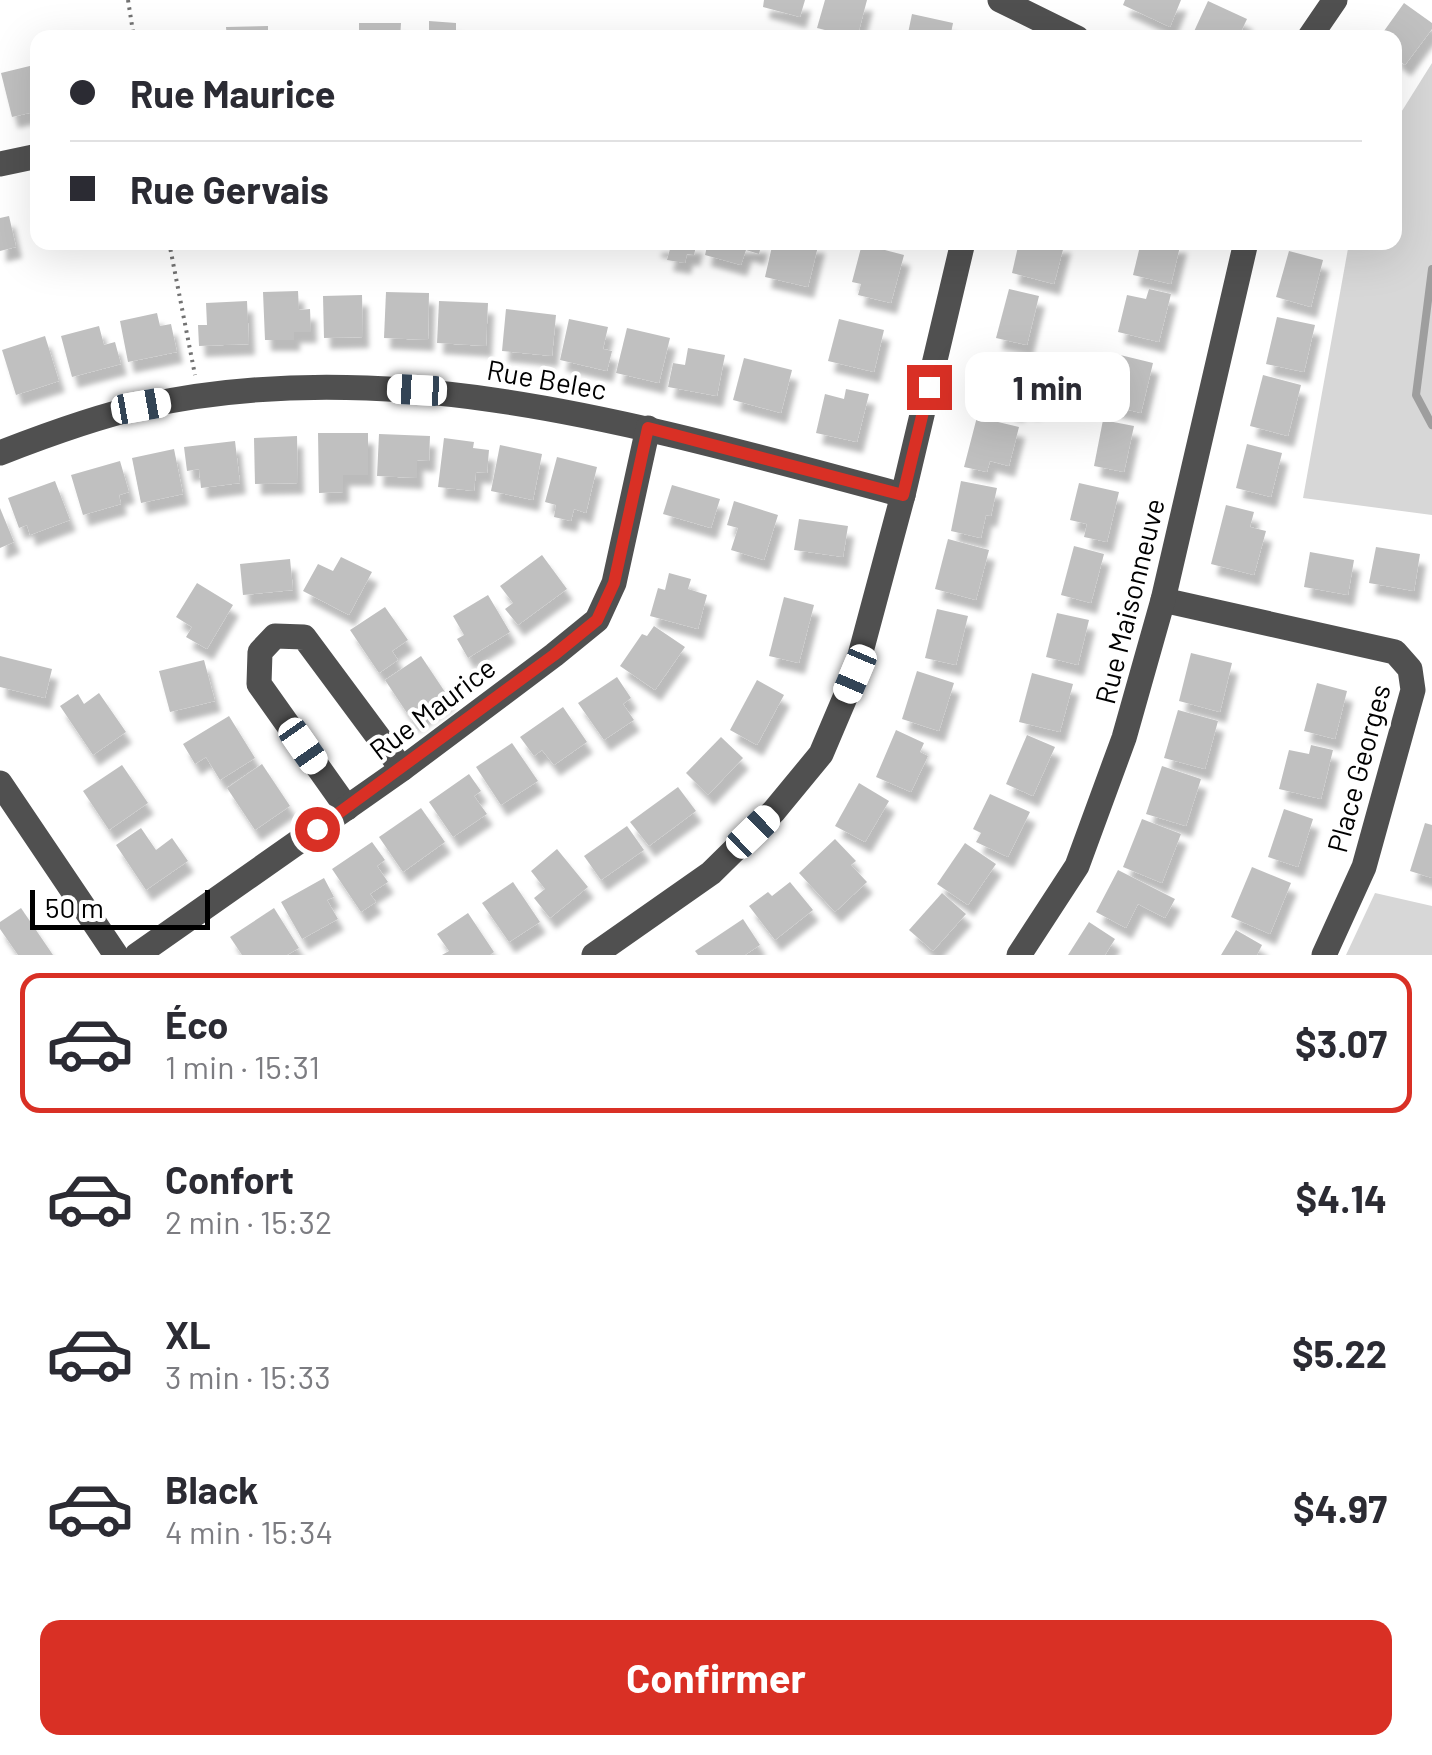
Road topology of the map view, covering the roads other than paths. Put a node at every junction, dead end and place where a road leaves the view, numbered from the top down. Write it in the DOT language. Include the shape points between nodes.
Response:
graph roads {
  1 [pos="1000,0"];
  2 [pos="1335,0"];
  3 [pos="1026,26"];
  4 [pos="1314,30"];
  5 [pos="30,158"];
  6 [pos="0,164"];
  7 [pos="961,250"];
  8 [pos="1244,250"];
  9 [pos="648,428"];
  10 [pos="0,454"];
  11 [pos="903,495"];
  12 [pos="1162,600"];
  13 [pos="402,769"];
  14 [pos="0,783"];
  15 [pos="347,808"];
  16 [pos="116,955"];
  17 [pos="137,955"];
  18 [pos="594,955"];
  19 [pos="1019,955"];
  20 [pos="1324,955"];
  1 -- 3 [label="street"];
  2 -- 4 [label="street"];
  5 -- 6 [label="street"];
  7 -- 11 [label="street"];
  8 -- 12 [label="street, Rue Maisonneuve"];
  9 -- 10 [label="street, Rue Belec" via="456,394 308,388 141,406"];
  9 -- 11 [label="street, Rue Belec"];
  9 -- 13 [label="street, Rue Maurice" via="614,583 597,620"];
  11 -- 18 [label="street" via="855,674 821,754 710,874"];
  12 -- 19 [label="street, Rue Maisonneuve" via="1124,738 1077,866"];
  12 -- 20 [label="street, Place Georges" via="1395,652 1410,669 1414,690 1364,868"];
  13 -- 15 [label="street, Rue Maurice"];
  13 -- 15 [label="street" via="304,637 275,636 260,652 259,684"];
  14 -- 16 [label="street"];
  15 -- 17 [label="street, Rue Maurice"];
}
